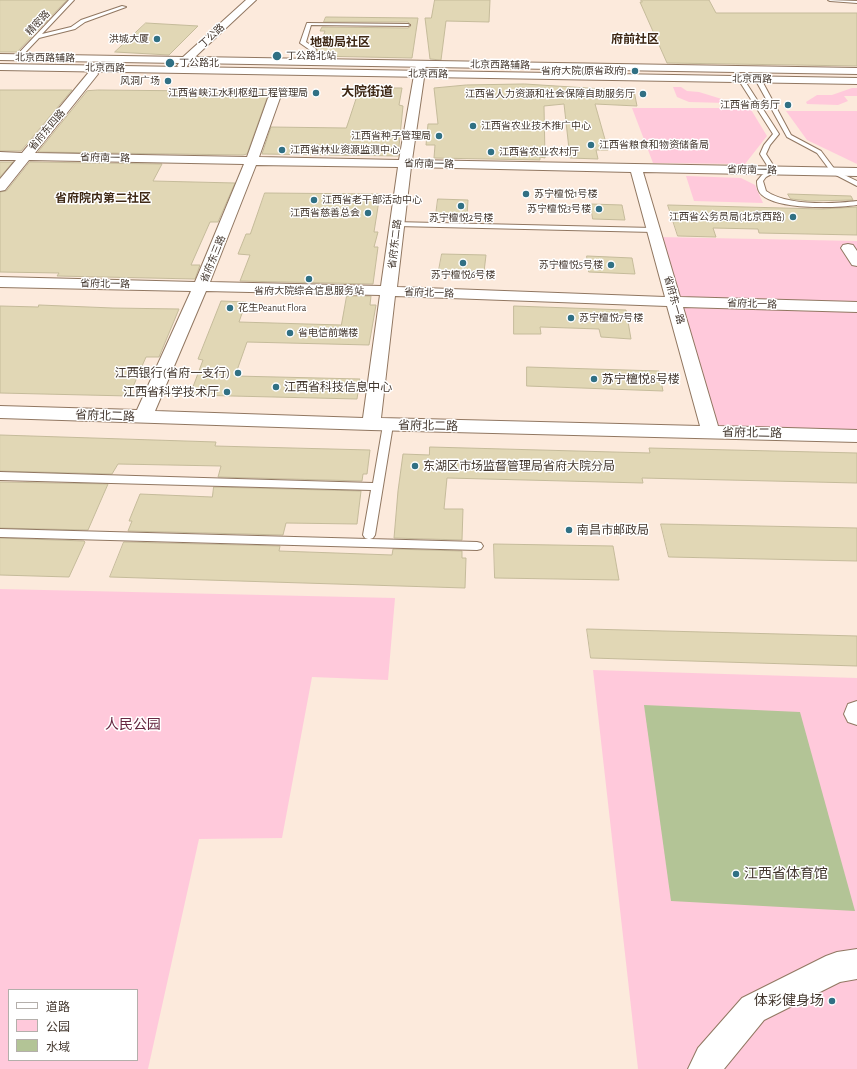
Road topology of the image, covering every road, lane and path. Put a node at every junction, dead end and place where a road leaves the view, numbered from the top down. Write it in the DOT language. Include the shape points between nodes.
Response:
graph roads {
  1 [pos="72,0"];
  2 [pos="251,0"];
  3 [pos="830,0"];
  4 [pos="857,2"];
  5 [pos="124,7"];
  6 [pos="408,24"];
  7 [pos="37,37"];
  8 [pos="0,57"];
  9 [pos="18,58"];
  10 [pos="308,62"];
  11 [pos="0,63"];
  12 [pos="0,67"];
  13 [pos="181,67"];
  14 [pos="857,71"];
  15 [pos="0,72"];
  16 [pos="420,72"];
  17 [pos="93,74"];
  18 [pos="857,76"];
  19 [pos="743,81"];
  20 [pos="857,81"];
  21 [pos="760,82"];
  22 [pos="857,86"];
  23 [pos="274,98"];
  24 [pos="0,156"];
  25 [pos="25,157"];
  26 [pos="253,161"];
  27 [pos="405,163"];
  28 [pos="636,168"];
  29 [pos="774,171"];
  30 [pos="834,172"];
  31 [pos="857,172"];
  32 [pos="857,184"];
  33 [pos="0,187"];
  34 [pos="857,203"];
  35 [pos="397,224"];
  36 [pos="653,230"];
  37 [pos="848,248"];
  38 [pos="857,262"];
  39 [pos="0,282"];
  40 [pos="202,287"];
  41 [pos="389,291"];
  42 [pos="674,302"];
  43 [pos="857,307"];
  44 [pos="0,412"];
  45 [pos="143,417"];
  46 [pos="380,424"];
  47 [pos="711,432"];
  48 [pos="857,436"];
  49 [pos="0,476"];
  50 [pos="378,487"];
  51 [pos="0,533"];
  52 [pos="369,535"];
  53 [pos="477,546"];
  54 [pos="857,964"];
  55 [pos="705,1069"];
  1 -- 7 [label="lane, 精密路"];
  2 -- 13 [label="main road, 丁公路"];
  3 -- 4 [label="lane"];
  5 -- 7 [label="lane" via="83,21 73,28"];
  6 -- 10 [label="lane" via="309,24 303,40 303,43 313,49"];
  7 -- 9 [label="lane, 精密路"];
  8 -- 9 [label="main road, 北京西路辅路"];
  9 -- 13 [label="main road, 北京西路辅路"];
  10 -- 13 [label="main road, 北京西路辅路"];
  10 -- 16 [label="main road, 北京西路辅路"];
  11 -- 13 [label="main road, 北京西路"];
  12 -- 13 [label="main road, 北京西路"];
  13 -- 16 [label="main road, 北京西路辅路"];
  13 -- 17 [label="main road, 北京西路辅路"];
  14 -- 16 [label="main road, 北京西路辅路"];
  15 -- 17 [label="main road, 北京西路辅路"];
  16 -- 18 [label="main road, 北京西路"];
  16 -- 19 [label="main road, 北京西路辅路"];
  16 -- 27 [label="street, 省府东二路"];
  17 -- 25 [label="street, 省府东四路"];
  19 -- 21 [label="main road, 北京西路辅路"];
  19 -- 29 [label="lane" via="776,134 763,154"];
  20 -- 21 [label="main road, 北京西路"];
  21 -- 22 [label="main road, 北京西路辅路"];
  21 -- 30 [label="lane" via="789,136 820,152"];
  23 -- 26 [label="street, 省府东三路"];
  24 -- 25 [label="street, 省府南一路"];
  25 -- 26 [label="street, 省府南一路"];
  25 -- 33 [label="street, 省府东四路"];
  26 -- 27 [label="street, 省府南一路"];
  26 -- 40 [label="street, 省府东三路"];
  27 -- 28 [label="street, 省府南一路"];
  27 -- 35 [label="street, 省府东二路"];
  28 -- 29 [label="street, 省府南一路"];
  28 -- 36 [label="street, 省府东一路"];
  29 -- 30 [label="street, 省府南一路"];
  29 -- 34 [label="lane" via="760,180 765,194 778,200 789,203"];
  30 -- 31 [label="street, 省府南一路"];
  30 -- 32 [label="lane"];
  35 -- 36 [label="lane"];
  35 -- 41 [label="street, 省府东二路"];
  36 -- 42 [label="street, 省府东一路"];
  37 -- 38 [label="street"];
  39 -- 40 [label="street, 省府北一路"];
  40 -- 41 [label="street, 省府北一路"];
  40 -- 45 [label="street, 省府东三路"];
  41 -- 42 [label="street, 省府北一路"];
  41 -- 46 [label="street, 省府东二路"];
  42 -- 43 [label="street, 省府北一路"];
  42 -- 47 [label="street, 省府东一路"];
  44 -- 45 [label="street, 省府北二路"];
  45 -- 46 [label="street, 省府北二路"];
  46 -- 47 [label="street, 省府北二路"];
  46 -- 50 [label="lane"];
  47 -- 48 [label="street, 省府北二路"];
  49 -- 50 [label="lane"];
  50 -- 52 [label="lane"];
  51 -- 53 [label="lane"];
  54 -- 55 [label="street" via="837,967 753,1009"];
}
